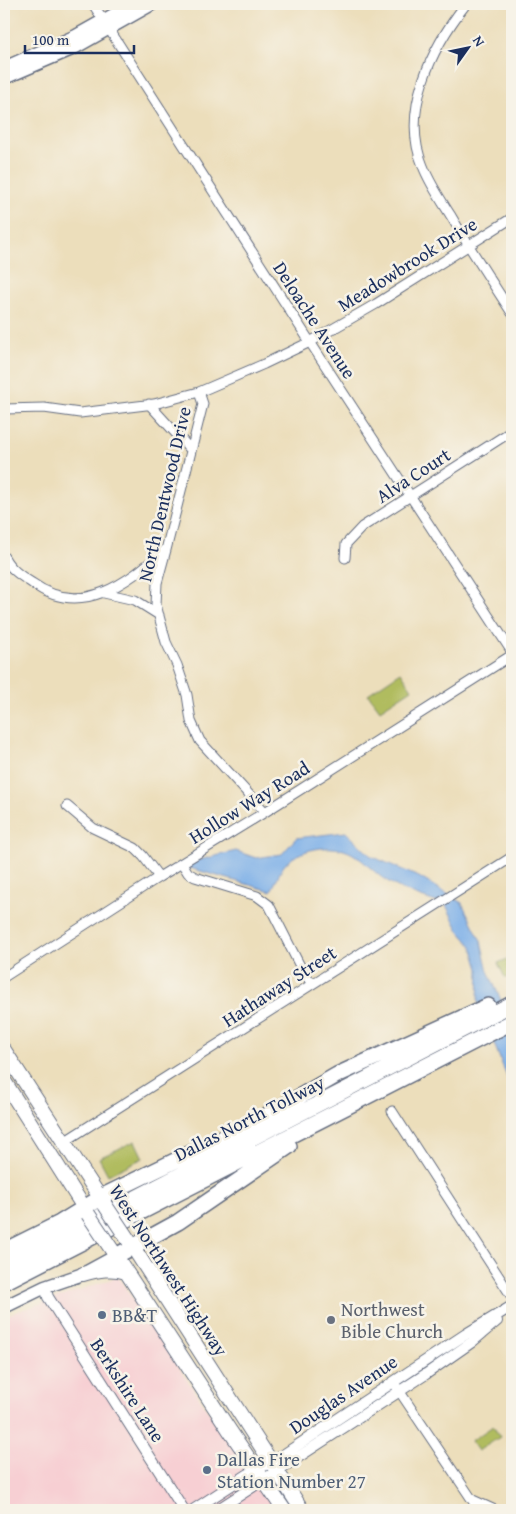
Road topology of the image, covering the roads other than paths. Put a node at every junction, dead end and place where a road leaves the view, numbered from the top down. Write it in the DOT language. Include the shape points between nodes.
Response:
graph roads {
  1 [pos="93,4"];
  2 [pos="133,4"];
  3 [pos="152,4"];
  4 [pos="466,4"];
  5 [pos="106,26"];
  6 [pos="4,68"];
  7 [pos="4,78"];
  8 [pos="512,218"];
  9 [pos="468,246"];
  10 [pos="512,313"];
  11 [pos="310,342"];
  12 [pos="199,392"];
  13 [pos="149,404"];
  14 [pos="4,409"];
  15 [pos="512,431"];
  16 [pos="191,450"];
  17 [pos="410,495"];
  18 [pos="166,550"];
  19 [pos="4,558"];
  20 [pos="345,558"];
  21 [pos="104,593"];
  22 [pos="158,615"];
  23 [pos="512,654"];
  24 [pos="68,806"];
  25 [pos="265,812"];
  26 [pos="512,857"];
  27 [pos="182,863"];
  28 [pos="159,877"];
  29 [pos="4,977"];
  30 [pos="312,984"];
  31 [pos="512,996"];
  32 [pos="512,1004"];
  33 [pos="512,1022"];
  34 [pos="4,1050"];
  35 [pos="4,1081"];
  36 [pos="340,1111"];
  37 [pos="392,1111"];
  38 [pos="64,1142"];
  39 [pos="103,1201"];
  40 [pos="87,1211"];
  41 [pos="131,1244"];
  42 [pos="4,1251"];
  43 [pos="114,1253"];
  44 [pos="4,1266"];
  45 [pos="126,1272"];
  46 [pos="83,1274"];
  47 [pos="4,1282"];
  48 [pos="45,1287"];
  49 [pos="512,1298"];
  50 [pos="512,1306"];
  51 [pos="4,1307"];
  52 [pos="396,1386"];
  53 [pos="254,1436"];
  54 [pos="240,1445"];
  55 [pos="274,1467"];
  56 [pos="260,1475"];
  57 [pos="473,1500"];
  58 [pos="4,1506"];
  59 [pos="6,1510"];
  60 [pos="184,1510"];
  61 [pos="192,1510"];
  62 [pos="217,1510"];
  63 [pos="284,1510"];
  64 [pos="302,1510"];
  65 [pos="479,1510"];
  66 [pos="496,1510"];
  1 -- 5 [label="street, Deloache Avenue"];
  2 -- 5 [label="main road"];
  3 -- 5 [label="main road"];
  4 -- 9 [label="street" via="454,19 425,75 418,97 416,128 423,166"];
  5 -- 6 [label="main road"];
  5 -- 7 [label="main road" via="74,48"];
  5 -- 11 [label="street, Deloache Avenue"];
  8 -- 9 [label="street, Meadowbrook Drive"];
  9 -- 10 [label="street"];
  9 -- 11 [label="street, Meadowbrook Drive"];
  11 -- 12 [label="street, Meadowbrook Drive"];
  11 -- 17 [label="street, Deloache Avenue"];
  12 -- 13 [label="street, Meadowbrook Drive"];
  12 -- 16 [label="street, North Dentwood Drive" via="203,404"];
  13 -- 14 [label="street, Meadowbrook Drive" via="80,413 44,408"];
  13 -- 16 [label="street"];
  15 -- 17 [label="street, Alva Court"];
  16 -- 18 [label="street, North Dentwood Drive"];
  17 -- 20 [label="street, Alva Court" via="352,536 346,544"];
  17 -- 23 [label="street, Deloache Avenue"];
  18 -- 21 [label="street" via="134,576"];
  18 -- 22 [label="street, North Dentwood Drive" via="157,583"];
  19 -- 21 [label="street" via="8,565 43,591 86,598"];
  21 -- 22 [label="street" via="135,600"];
  22 -- 25 [label="street, North Dentwood Drive" via="187,695 190,721 200,741"];
  23 -- 25 [label="street, Hollow Way Road"];
  24 -- 28 [label="street" via="93,828 135,848"];
  25 -- 27 [label="street, Hollow Way Road"];
  26 -- 30 [label="street, Hathaway Street"];
  27 -- 28 [label="street, Hollow Way Road"];
  27 -- 30 [label="street" via="195,877 257,896 269,905"];
  28 -- 29 [label="street, Hollow Way Road"];
  30 -- 38 [label="street, Hathaway Street"];
  31 -- 39 [label="highway" via="337,1075"];
  32 -- 44 [label="highway, Dallas North Tollway"];
  33 -- 36 [label="highway, Dallas North Tollway"];
  34 -- 38 [label="main road, West Northwest Highway"];
  35 -- 40 [label="main road, West Northwest Highway"];
  36 -- 41 [label="highway" via="178,1222"];
  36 -- 47 [label="highway, Dallas North Tollway"];
  37 -- 49 [label="street"];
  38 -- 39 [label="main road, West Northwest Highway"];
  39 -- 40 [label="highway"];
  39 -- 41 [label="main road, West Northwest Highway, bridge"];
  40 -- 42 [label="highway"];
  40 -- 43 [label="main road, West Northwest Highway, bridge"];
  41 -- 43 [label="highway"];
  41 -- 53 [label="main road, West Northwest Highway"];
  43 -- 45 [label="main road, West Northwest Highway"];
  43 -- 46 [label="main road"];
  45 -- 46 [label="main road" via="105,1269"];
  45 -- 54 [label="main road, West Northwest Highway"];
  46 -- 48 [label="main road"];
  48 -- 51 [label="main road"];
  48 -- 60 [label="street, Berkshire Lane" via="48,1297"];
  50 -- 52 [label="street, Douglas Avenue"];
  52 -- 55 [label="street, Douglas Avenue"];
  52 -- 57 [label="street"];
  53 -- 54 [label="main road"];
  53 -- 55 [label="main road, West Northwest Highway"];
  54 -- 56 [label="main road, West Northwest Highway"];
  55 -- 56 [label="street, Douglas Avenue"];
  55 -- 64 [label="main road, West Northwest Highway"];
  56 -- 61 [label="street, Douglas Avenue"];
  56 -- 62 [label="street, Douglas Avenue"];
  56 -- 63 [label="main road, West Northwest Highway"];
  57 -- 65 [label="street"];
  57 -- 66 [label="street"];
  58 -- 59 [label="street"];
}
